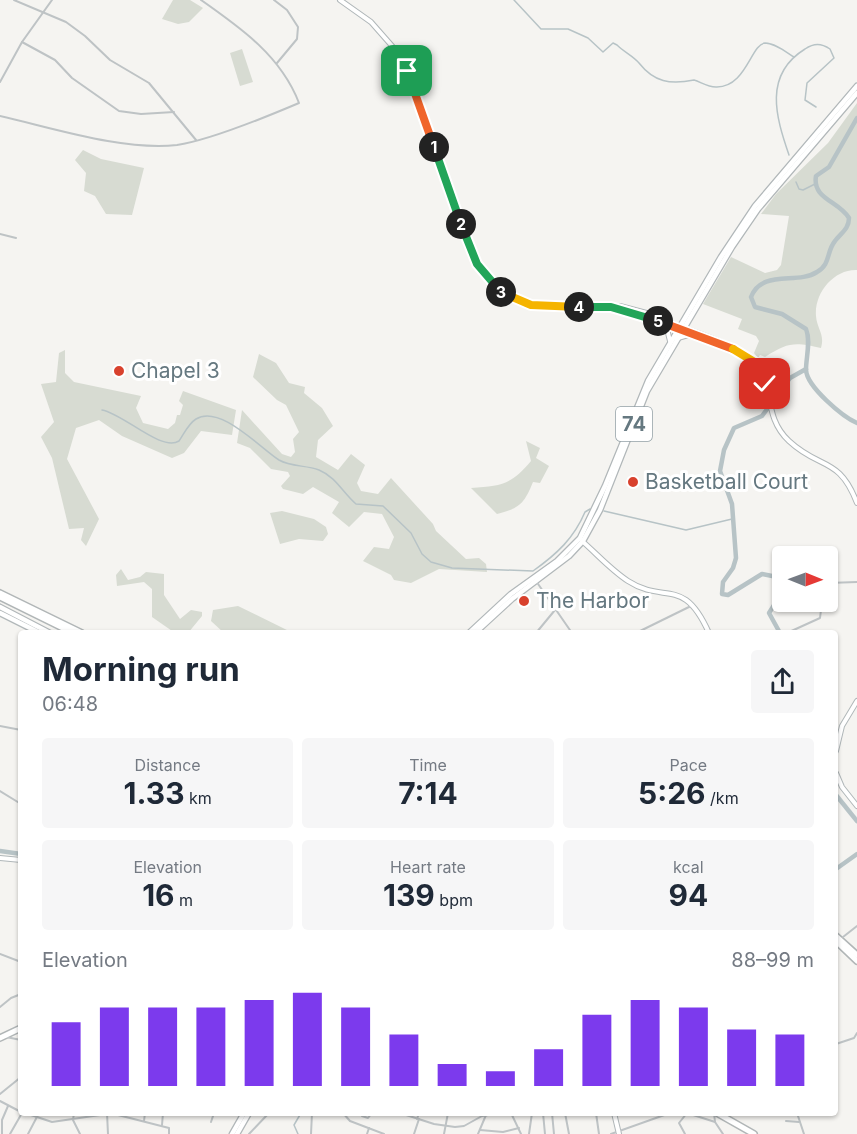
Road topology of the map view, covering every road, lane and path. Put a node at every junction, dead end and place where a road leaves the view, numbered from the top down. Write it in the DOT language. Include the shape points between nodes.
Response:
graph roads {
  1 [pos="14,0"];
  2 [pos="52,0"];
  3 [pos="201,0"];
  4 [pos="274,0"];
  5 [pos="340,0"];
  6 [pos="44,11"];
  7 [pos="22,42"];
  8 [pos="277,63"];
  9 [pos="0,82"];
  10 [pos="857,86"];
  11 [pos="857,93"];
  12 [pos="174,112"];
  13 [pos="0,116"];
  14 [pos="196,140"];
  15 [pos="0,234"];
  16 [pos="16,238"];
  17 [pos="684,318"];
  18 [pos="667,322"];
  19 [pos="680,328"];
  20 [pos="694,333"];
  21 [pos="676,338"];
  22 [pos="670,341"];
  23 [pos="857,503"];
  24 [pos="581,540"];
  25 [pos="536,579"];
  26 [pos="857,582"];
  27 [pos="838,583"];
  28 [pos="0,593"];
  29 [pos="0,597"];
  30 [pos="693,605"];
  31 [pos="0,608"];
  32 [pos="555,610"];
  33 [pos="821,612"];
  34 [pos="0,613"];
  35 [pos="34,630"];
  36 [pos="44,630"];
  37 [pos="67,630"];
  38 [pos="76,630"];
  39 [pos="472,630"];
  40 [pos="478,630"];
  41 [pos="538,630"];
  42 [pos="570,630"];
  43 [pos="642,630"];
  44 [pos="707,630"];
  45 [pos="794,630"];
  46 [pos="857,701"];
  47 [pos="0,726"];
  48 [pos="18,729"];
  49 [pos="838,743"];
  50 [pos="838,778"];
  51 [pos="0,791"];
  52 [pos="18,802"];
  53 [pos="857,806"];
  54 [pos="0,858"];
  55 [pos="18,860"];
  56 [pos="857,926"];
  57 [pos="843,937"];
  58 [pos="838,938"];
  59 [pos="838,943"];
  60 [pos="0,954"];
  61 [pos="857,955"];
  62 [pos="18,961"];
  63 [pos="857,961"];
  64 [pos="18,995"];
  65 [pos="0,1007"];
  66 [pos="18,1029"];
  67 [pos="857,1033"];
  68 [pos="2,1037"];
  69 [pos="18,1040"];
  70 [pos="838,1043"];
  71 [pos="18,1079"];
  72 [pos="0,1094"];
  73 [pos="0,1101"];
  74 [pos="8,1106"];
  75 [pos="18,1111"];
  76 [pos="20,1116"];
  77 [pos="32,1116"];
  78 [pos="73,1116"];
  79 [pos="95,1116"];
  80 [pos="107,1116"];
  81 [pos="118,1116"];
  82 [pos="145,1116"];
  83 [pos="163,1116"];
  84 [pos="213,1116"];
  85 [pos="242,1116"];
  86 [pos="247,1116"];
  87 [pos="266,1116"];
  88 [pos="312,1116"];
  89 [pos="346,1116"];
  90 [pos="363,1116"];
  91 [pos="370,1116"];
  92 [pos="409,1116"];
  93 [pos="418,1116"];
  94 [pos="447,1116"];
  95 [pos="481,1116"];
  96 [pos="483,1116"];
  97 [pos="513,1116"];
  98 [pos="531,1116"];
  99 [pos="543,1116"];
  100 [pos="552,1116"];
  101 [pos="566,1116"];
  102 [pos="596,1116"];
  103 [pos="615,1116"];
  104 [pos="662,1116"];
  105 [pos="684,1116"];
  106 [pos="696,1116"];
  107 [pos="716,1116"];
  108 [pos="721,1116"];
  109 [pos="798,1116"];
  110 [pos="35,1117"];
  111 [pos="418,1119"];
  112 [pos="72,1120"];
  113 [pos="144,1121"];
  114 [pos="786,1121"];
  115 [pos="211,1122"];
  116 [pos="715,1122"];
  117 [pos="799,1122"];
  118 [pos="162,1126"];
  119 [pos="445,1126"];
  120 [pos="459,1126"];
  121 [pos="369,1128"];
  122 [pos="480,1130"];
  123 [pos="521,1132"];
  124 [pos="618,1133"];
  125 [pos="2,1134"];
  126 [pos="10,1134"];
  127 [pos="28,1134"];
  128 [pos="80,1134"];
  129 [pos="108,1134"];
  130 [pos="170,1134"];
  131 [pos="232,1134"];
  132 [pos="237,1134"];
  133 [pos="249,1134"];
  134 [pos="311,1134"];
  135 [pos="367,1134"];
  136 [pos="381,1134"];
  137 [pos="414,1134"];
  138 [pos="444,1134"];
  139 [pos="459,1134"];
  140 [pos="478,1134"];
  141 [pos="529,1134"];
  142 [pos="545,1134"];
  143 [pos="554,1134"];
  144 [pos="569,1134"];
  145 [pos="599,1134"];
  146 [pos="611,1134"];
  147 [pos="685,1134"];
  148 [pos="723,1134"];
  149 [pos="754,1134"];
  150 [pos="804,1134"];
  1 -- 6 [label="street"];
  2 -- 6 [label="street"];
  3 -- 8 [label="street" via="256,41"];
  4 -- 8 [label="street" via="287,10 298,27 297,39"];
  5 -- 18 [label="street" via="371,22 400,55 471,252 491,284 531,305 638,309"];
  6 -- 7 [label="street"];
  6 -- 12 [label="street" via="76,29 110,60 149,83"];
  7 -- 9 [label="street"];
  7 -- 12 [label="street" via="55,60 72,78 119,111"];
  8 -- 14 [label="street" via="299,103"];
  10 -- 17 [label="main road, 74" via="755,206"];
  11 -- 19 [label="main road, 74" via="750,219"];
  12 -- 14 [label="street"];
  13 -- 14 [label="street" via="127,143 162,146"];
  15 -- 16 [label="street"];
  17 -- 18 [label="street"];
  17 -- 19 [label="main road, 74"];
  18 -- 19 [label="street"];
  18 -- 22 [label="street"];
  19 -- 20 [label="street"];
  19 -- 21 [label="main road, 74"];
  19 -- 22 [label="main road, 74"];
  20 -- 21 [label="main road"];
  20 -- 23 [label="street" via="753,360 763,374 771,414 788,440 843,475"];
  21 -- 24 [label="main road, 74" via="647,392 600,510"];
  22 -- 24 [label="main road, 74" via="643,391"];
  24 -- 25 [label="main road, 74" via="559,564"];
  24 -- 30 [label="street" via="627,581 676,594"];
  25 -- 32 [label="street"];
  25 -- 39 [label="main road, 74" via="511,594"];
  25 -- 40 [label="main road, 74"];
  26 -- 27 [label="street"];
  28 -- 38 [label="highway"];
  29 -- 37 [label="highway"];
  30 -- 43 [label="street"];
  30 -- 44 [label="street"];
  31 -- 36 [label="main road"];
  32 -- 41 [label="street"];
  32 -- 42 [label="street"];
  33 -- 45 [label="street" via="820,618"];
  34 -- 35 [label="main road"];
  46 -- 49 [label="street" via="842,726"];
  47 -- 48 [label="street"];
  50 -- 53 [label="street"];
  51 -- 52 [label="street"];
  54 -- 55 [label="street"];
  56 -- 57 [label="street"];
  58 -- 61 [label="highway"];
  59 -- 63 [label="highway"];
  60 -- 62 [label="street"];
  64 -- 65 [label="street"];
  66 -- 68 [label="highway"];
  67 -- 70 [label="street"];
  68 -- 69 [label="street"];
  71 -- 72 [label="street"];
  73 -- 74 [label="street"];
  74 -- 75 [label="street"];
  74 -- 125 [label="street"];
  76 -- 126 [label="street"];
  77 -- 110 [label="street"];
  78 -- 112 [label="street"];
  79 -- 112 [label="street"];
  80 -- 129 [label="street"];
  81 -- 113 [label="street"];
  82 -- 113 [label="street"];
  83 -- 118 [label="street"];
  84 -- 115 [label="street"];
  85 -- 131 [label="main road"];
  86 -- 132 [label="main road"];
  87 -- 133 [label="street"];
  88 -- 134 [label="street"];
  89 -- 121 [label="street"];
  90 -- 91 [label="street"];
  92 -- 111 [label="street"];
  93 -- 111 [label="street"];
  94 -- 119 [label="street"];
  95 -- 120 [label="street"];
  96 -- 122 [label="street"];
  97 -- 123 [label="street"];
  98 -- 141 [label="street"];
  99 -- 142 [label="street"];
  100 -- 143 [label="street"];
  101 -- 144 [label="street"];
  102 -- 145 [label="street"];
  103 -- 124 [label="street"];
  104 -- 124 [label="street"];
  105 -- 147 [label="street" via="679,1122"];
  106 -- 116 [label="street"];
  107 -- 116 [label="street"];
  108 -- 149 [label="highway"];
  109 -- 117 [label="street"];
  110 -- 112 [label="street" via="52,1122"];
  110 -- 127 [label="street"];
  111 -- 119 [label="street"];
  111 -- 137 [label="street"];
  112 -- 128 [label="street"];
  113 -- 118 [label="street"];
  114 -- 117 [label="street"];
  116 -- 148 [label="street"];
  117 -- 150 [label="street"];
  118 -- 130 [label="street" via="169,1128"];
  119 -- 120 [label="street"];
  119 -- 138 [label="street"];
  120 -- 139 [label="street"];
  121 -- 135 [label="street"];
  121 -- 136 [label="street"];
  122 -- 123 [label="street"];
  122 -- 140 [label="street"];
  124 -- 146 [label="street"];
}
